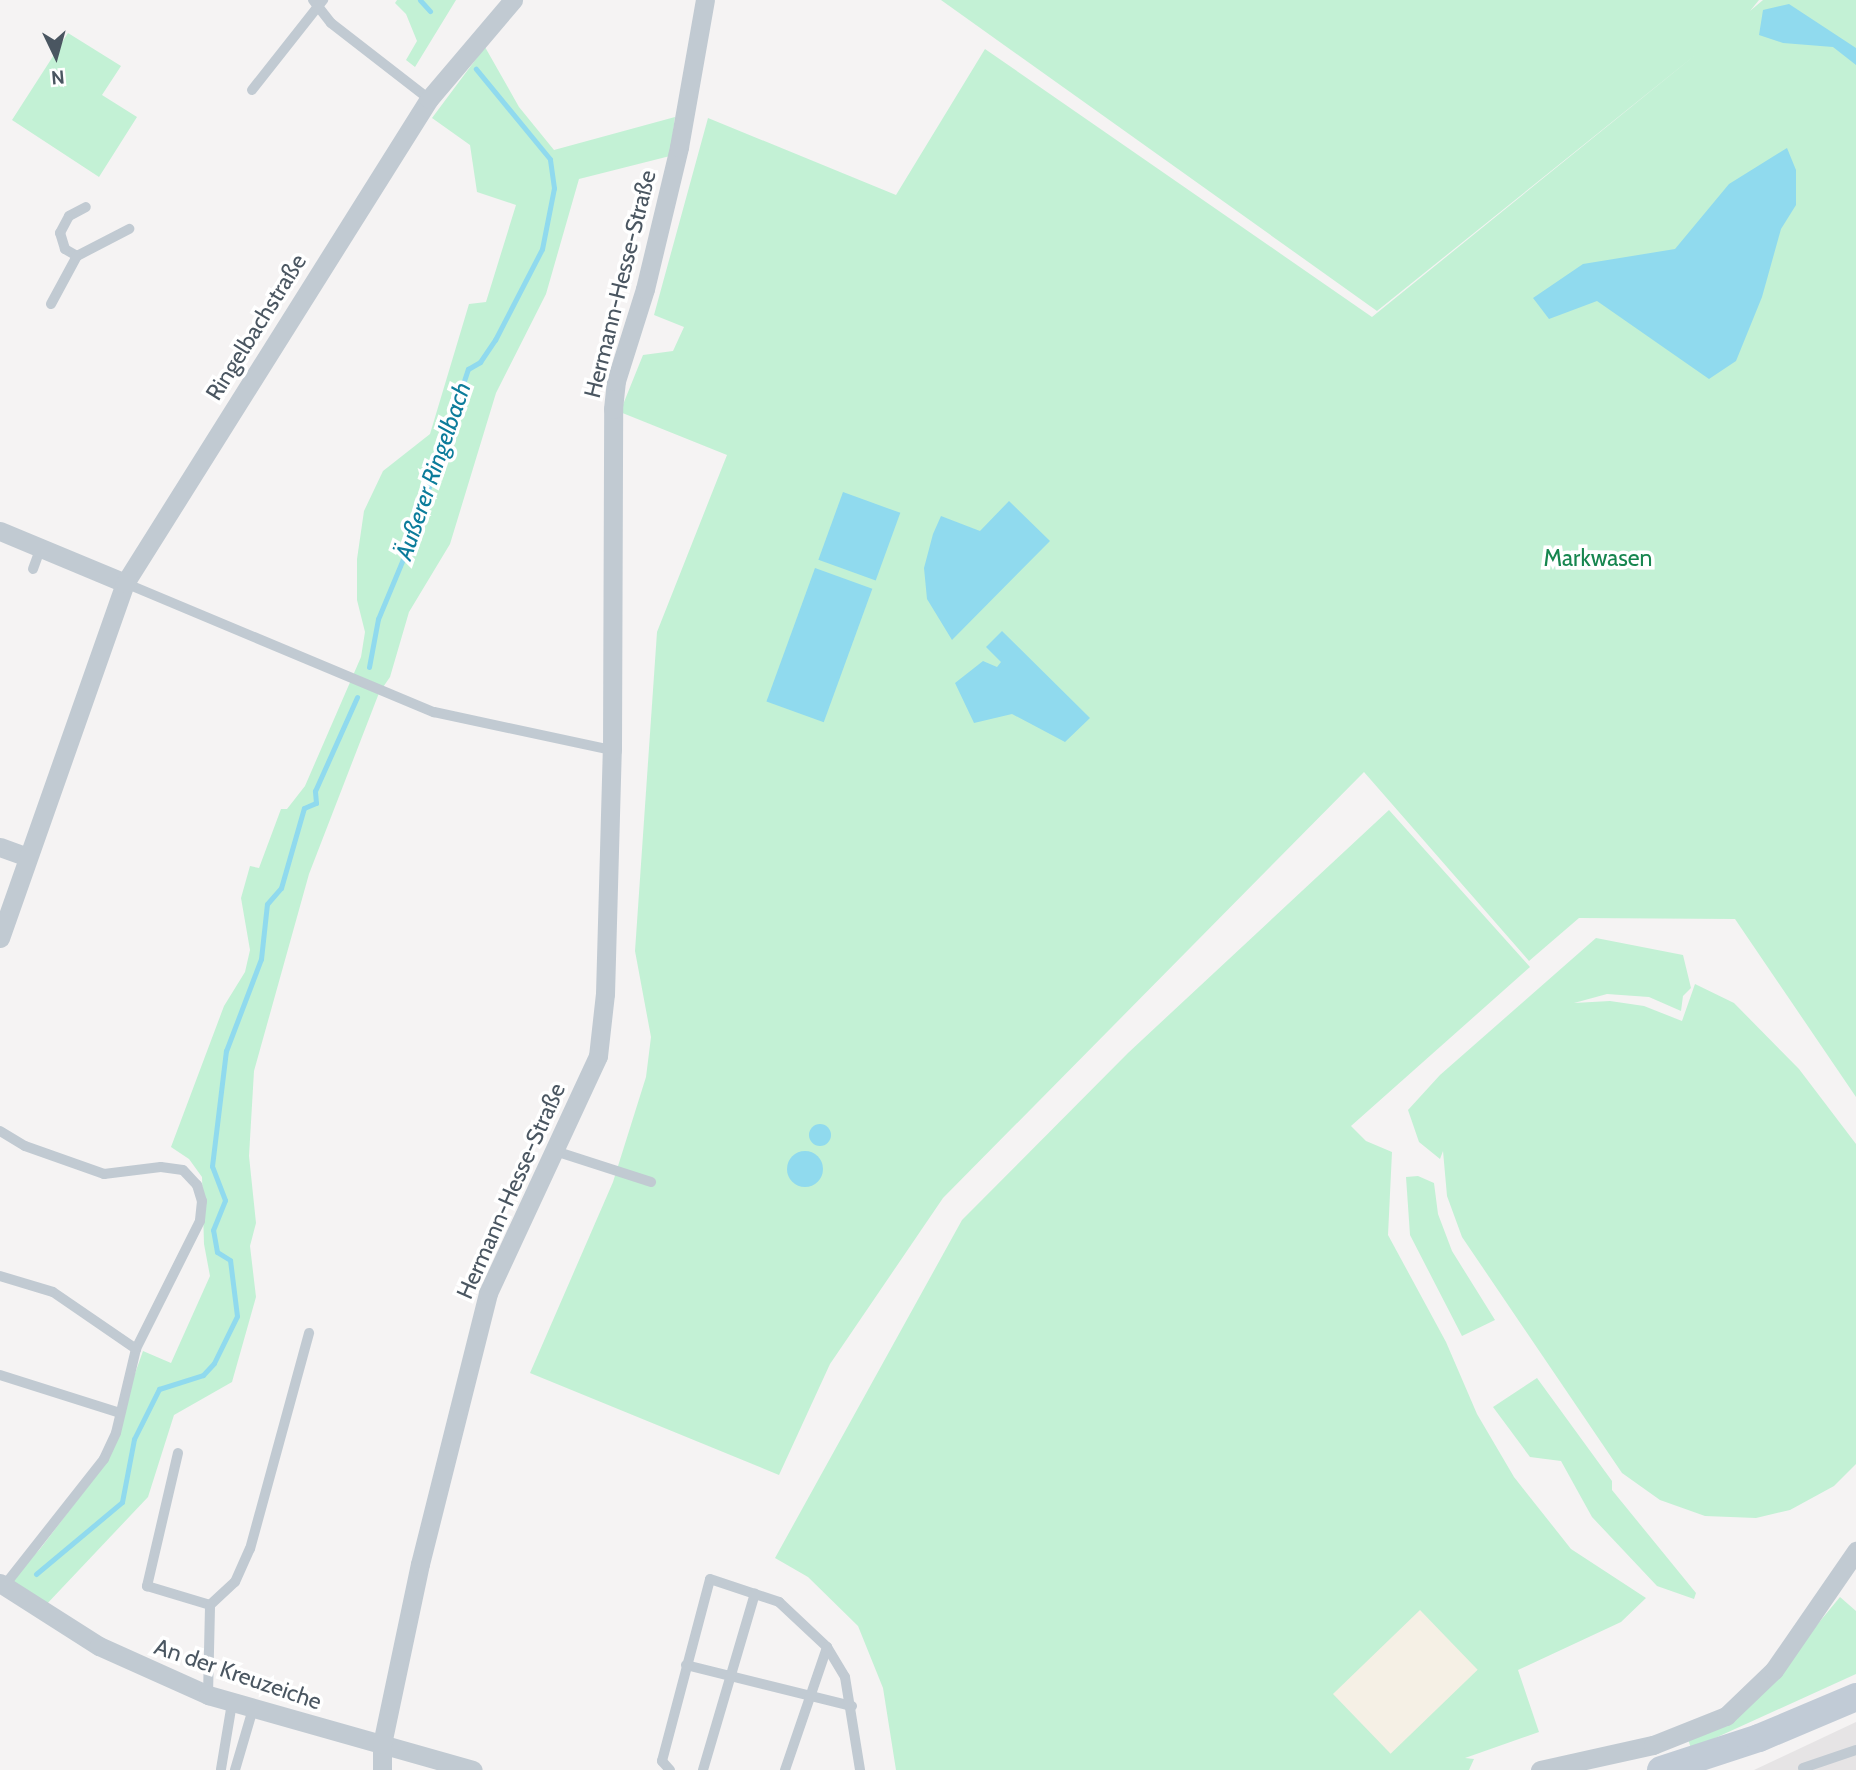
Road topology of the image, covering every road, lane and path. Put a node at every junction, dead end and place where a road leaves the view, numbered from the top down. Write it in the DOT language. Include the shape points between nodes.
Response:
graph roads {
  1 [pos="513,0"];
  2 [pos="705,0"];
  3 [pos="317,2"];
  4 [pos="252,90"];
  5 [pos="429,99"];
  6 [pos="86,207"];
  7 [pos="129,229"];
  8 [pos="77,256"];
  9 [pos="51,304"];
  10 [pos="0,531"];
  11 [pos="41,547"];
  12 [pos="33,569"];
  13 [pos="125,583"];
  14 [pos="612,750"];
  15 [pos="0,847"];
  16 [pos="27,857"];
  17 [pos="0,938"];
  18 [pos="0,1131"];
  19 [pos="555,1151"];
  20 [pos="651,1182"];
  21 [pos="0,1276"];
  22 [pos="309,1333"];
  23 [pos="136,1349"];
  24 [pos="0,1375"];
  25 [pos="120,1413"];
  26 [pos="178,1453"];
  27 [pos="1856,1551"];
  28 [pos="2,1585"];
  29 [pos="755,1593"];
  30 [pos="210,1605"];
  31 [pos="827,1647"];
  32 [pos="686,1665"];
  33 [pos="730,1677"];
  34 [pos="208,1695"];
  35 [pos="808,1695"];
  36 [pos="1856,1697"];
  37 [pos="232,1703"];
  38 [pos="852,1706"];
  39 [pos="253,1709"];
  40 [pos="382,1744"];
  41 [pos="1856,1750"];
  42 [pos="1803,1768"];
  43 [pos="221,1769"];
  44 [pos="235,1770"];
  45 [pos="382,1770"];
  46 [pos="473,1770"];
  47 [pos="670,1770"];
  48 [pos="703,1770"];
  49 [pos="785,1770"];
  50 [pos="860,1770"];
  51 [pos="1540,1770"];
  52 [pos="1661,1770"];
  1 -- 5 [label="street, Ringelbachstraße"];
  2 -- 14 [label="street, Hermann-Hesse-Straße" via="679,147 645,289 616,381 610,489"];
  3 -- 4 [label="lane"];
  3 -- 5 [label="lane" via="331,23"];
  5 -- 13 [label="street, Ringelbachstraße"];
  6 -- 8 [label="lane" via="69,216 60,233 65,248"];
  7 -- 8 [label="lane"];
  8 -- 9 [label="lane"];
  10 -- 11 [label="street"];
  11 -- 12 [label="lane"];
  11 -- 13 [label="street"];
  13 -- 14 [label="lane" via="434,712"];
  13 -- 16 [label="street, Ringelbachstraße"];
  14 -- 19 [label="street, Hermann-Hesse-Straße" via="606,995 598,1056"];
  15 -- 16 [label="street"];
  16 -- 17 [label="street, Ringelbachstraße"];
  18 -- 23 [label="lane" via="25,1146 104,1174 161,1167 183,1170 197,1185 200,1221"];
  19 -- 20 [label="lane"];
  19 -- 40 [label="street, Hermann-Hesse-Straße" via="488,1293 420,1564"];
  21 -- 23 [label="lane" via="53,1292"];
  22 -- 30 [label="lane" via="250,1549 235,1582"];
  23 -- 25 [label="lane, An der Kreuzeiche"];
  24 -- 25 [label="lane"];
  25 -- 28 [label="lane, An der Kreuzeiche" via="104,1459 92,1478"];
  26 -- 30 [label="lane" via="146,1586"];
  27 -- 51 [label="street" via="1774,1670 1726,1716 1653,1745"];
  28 -- 34 [label="street, An der Kreuzeiche" via="99,1646"];
  29 -- 31 [label="lane" via="779,1602 802,1619"];
  29 -- 32 [label="lane" via="710,1579"];
  29 -- 33 [label="lane"];
  30 -- 34 [label="lane"];
  31 -- 35 [label="lane"];
  31 -- 38 [label="lane" via="845,1677"];
  32 -- 33 [label="lane"];
  32 -- 47 [label="lane" via="662,1762"];
  33 -- 35 [label="lane"];
  33 -- 48 [label="lane"];
  34 -- 37 [label="street, An der Kreuzeiche"];
  35 -- 38 [label="lane"];
  35 -- 49 [label="lane"];
  36 -- 52 [label="main road" via="1759,1738"];
  37 -- 39 [label="street, An der Kreuzeiche"];
  37 -- 43 [label="lane"];
  38 -- 50 [label="lane"];
  39 -- 40 [label="street, An der Kreuzeiche"];
  39 -- 44 [label="lane"];
  40 -- 45 [label="street, Hermann-Hesse-Straße"];
  40 -- 46 [label="street, An der Kreuzeiche"];
  41 -- 42 [label="lane"];
}
